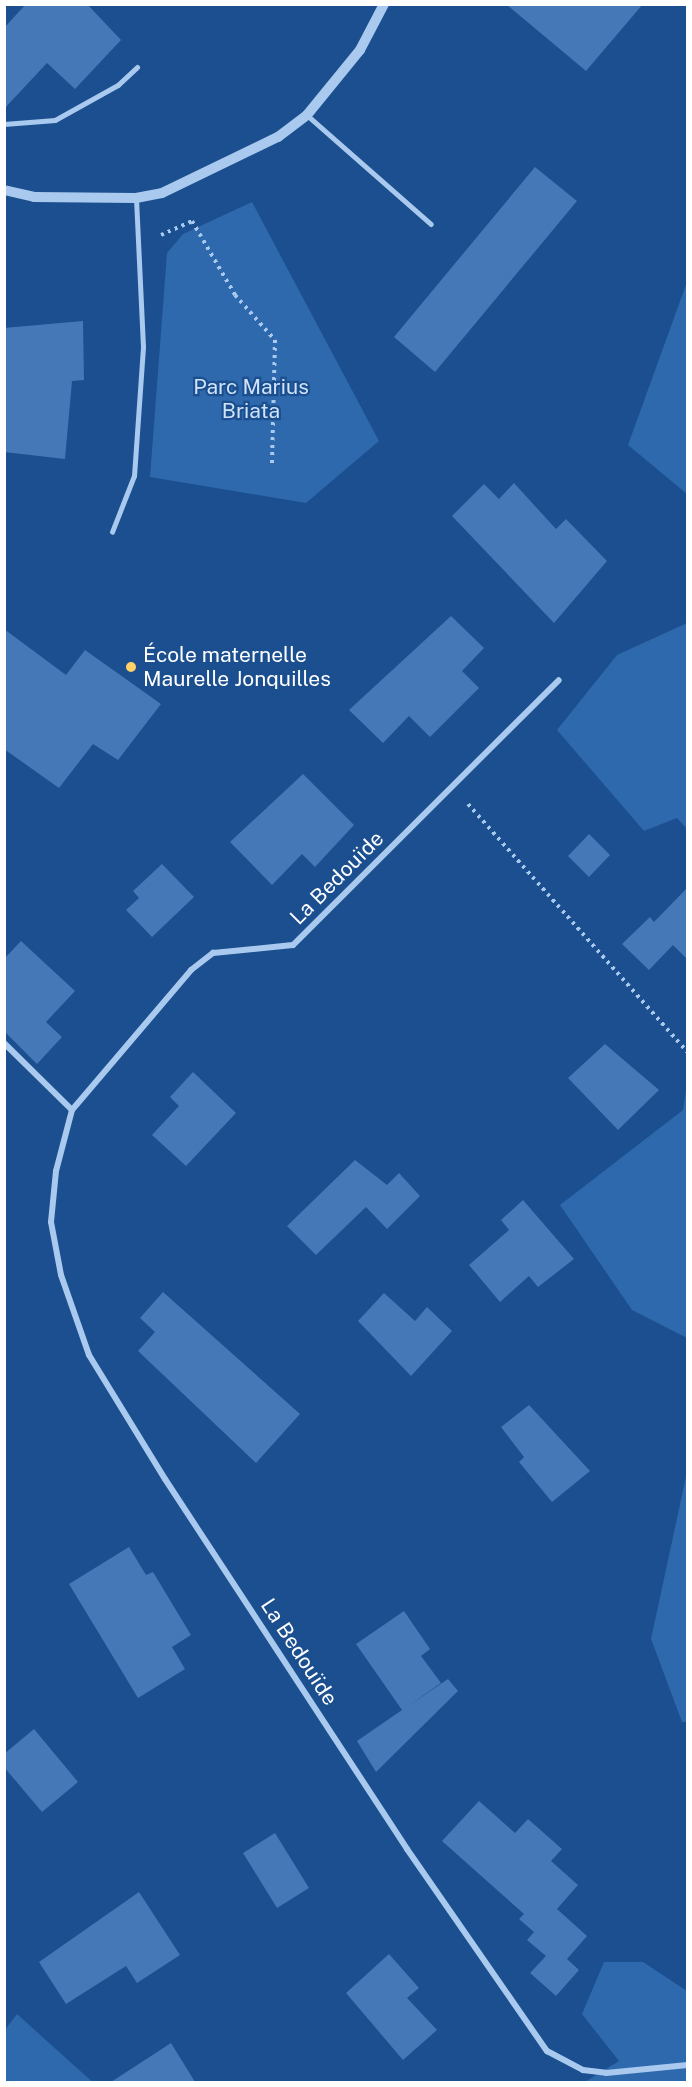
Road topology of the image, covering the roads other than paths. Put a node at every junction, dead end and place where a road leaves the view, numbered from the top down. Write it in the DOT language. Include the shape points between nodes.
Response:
graph roads {
  1 [pos="384,4"];
  2 [pos="137,67"];
  3 [pos="307,115"];
  4 [pos="4,124"];
  5 [pos="4,190"];
  6 [pos="136,198"];
  7 [pos="431,224"];
  8 [pos="112,532"];
  9 [pos="559,680"];
  10 [pos="4,1043"];
  11 [pos="72,1110"];
  12 [pos="687,2065"];
  1 -- 3 [label="street" via="360,50"];
  2 -- 4 [label="lane" via="118,85 55,120"];
  3 -- 6 [label="street" via="162,193"];
  3 -- 7 [label="lane"];
  5 -- 6 [label="street" via="34,197"];
  6 -- 8 [label="lane" via="143,347 134,476"];
  9 -- 11 [label="street, La Bedouïde" via="293,945 213,953 191,970"];
  10 -- 11 [label="street"];
  11 -- 12 [label="street, La Bedouïde" via="56,1171 51,1222 61,1275 89,1355 165,1479 407,1849 547,2051 583,2070 606,2073"];
}
